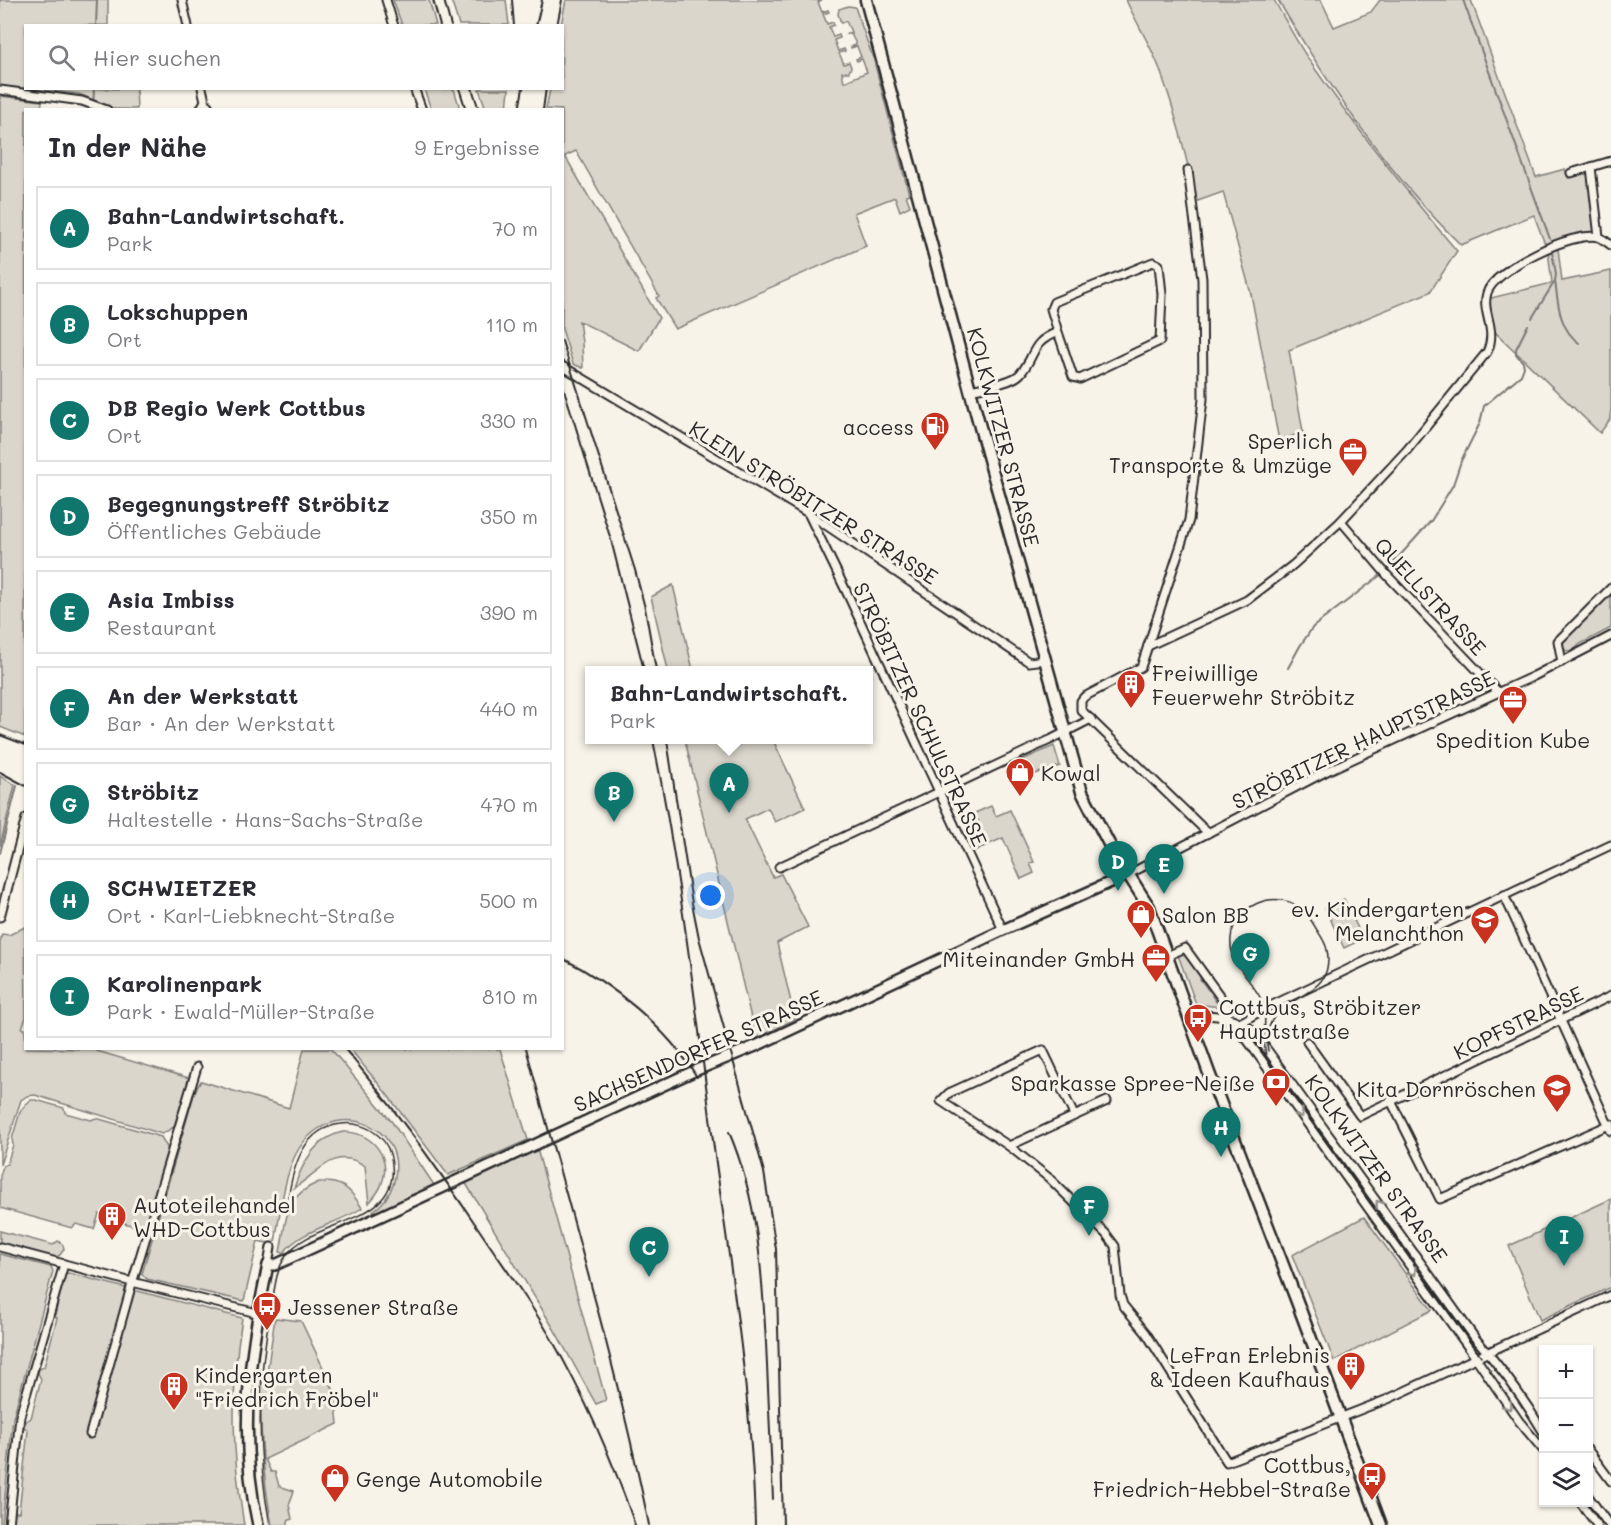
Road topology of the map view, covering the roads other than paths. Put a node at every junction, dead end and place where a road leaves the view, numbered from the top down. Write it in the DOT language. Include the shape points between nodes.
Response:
graph roads {
  1 [pos="182,0"];
  2 [pos="386,0"];
  3 [pos="866,0"];
  4 [pos="188,24"];
  5 [pos="393,24"];
  6 [pos="0,90"];
  7 [pos="202,90"];
  8 [pos="415,90"];
  9 [pos="205,100"];
  10 [pos="103,108"];
  11 [pos="201,108"];
  12 [pos="210,108"];
  13 [pos="421,108"];
  14 [pos="1611,161"];
  15 [pos="1591,167"];
  16 [pos="1188,170"];
  17 [pos="1571,173"];
  18 [pos="1599,237"];
  19 [pos="1611,245"];
  20 [pos="1058,332"];
  21 [pos="564,367"];
  22 [pos="970,390"];
  23 [pos="808,513"];
  24 [pos="1341,520"];
  25 [pos="1611,588"];
  26 [pos="1611,636"];
  27 [pos="1148,646"];
  28 [pos="1046,660"];
  29 [pos="1562,662"];
  30 [pos="1498,692"];
  31 [pos="1091,719"];
  32 [pos="1066,732"];
  33 [pos="939,793"];
  34 [pos="24,826"];
  35 [pos="1208,833"];
  36 [pos="1611,845"];
  37 [pos="779,867"];
  38 [pos="1129,874"];
  39 [pos="1504,895"];
  40 [pos="0,917"];
  41 [pos="1003,930"];
  42 [pos="1167,956"];
  43 [pos="1611,996"];
  44 [pos="1188,1015"];
  45 [pos="1226,1017"];
  46 [pos="1561,1020"];
  47 [pos="1238,1024"];
  48 [pos="1307,1042"];
  49 [pos="197,1067"];
  50 [pos="1107,1101"];
  51 [pos="1392,1101"];
  52 [pos="1074,1115"];
  53 [pos="1610,1127"];
  54 [pos="1009,1146"];
  55 [pos="0,1246"];
  56 [pos="271,1248"];
  57 [pos="64,1263"];
  58 [pos="267,1265"];
  59 [pos="132,1282"];
  60 [pos="1611,1295"];
  61 [pos="257,1313"];
  62 [pos="1483,1355"];
  63 [pos="1341,1418"];
  64 [pos="1539,1425"];
  65 [pos="90,1434"];
  66 [pos="1539,1445"];
  67 [pos="1590,1453"];
  68 [pos="1611,1481"];
  69 [pos="1593,1503"];
  70 [pos="1583,1507"];
  71 [pos="9,1525"];
  72 [pos="258,1525"];
  73 [pos="1381,1525"];
  74 [pos="1597,1525"];
  75 [pos="1610,1525"];
  1 -- 4 [label="street"];
  2 -- 5 [label="street"];
  3 -- 22 [label="main road, KOLKWITZER STRASSE"];
  6 -- 10 [label="street" via="82,100"];
  7 -- 9 [label="street"];
  8 -- 13 [label="street"];
  9 -- 11 [label="street"];
  9 -- 12 [label="street"];
  14 -- 15 [label="street"];
  15 -- 17 [label="street"];
  15 -- 18 [label="street"];
  16 -- 27 [label="street" via="1202,279 1203,399 1189,520"];
  18 -- 19 [label="street"];
  18 -- 24 [label="street" via="1554,246 1510,268 1492,283 1485,299 1492,336 1487,352 1407,450"];
  20 -- 20 [label="street" via="1051,309 1054,302 1152,262 1158,265 1162,294 1160,341 1080,379 1073,377"];
  20 -- 22 [label="street" via="1044,338 1013,379"];
  21 -- 23 [label="street, KLEIN STRÖBITZER STRASSE"];
  22 -- 28 [label="main road, KOLKWITZER STRASSE"];
  23 -- 28 [label="street, KLEIN STRÖBITZER STRASSE" via="1029,662"];
  23 -- 33 [label="street, STRÖBITZER SCHULSTRASSE"];
  24 -- 27 [label="street" via="1293,565 1246,600"];
  24 -- 30 [label="street, QUELLSTRASSE" via="1384,573"];
  25 -- 29 [label="street" via="1558,641"];
  26 -- 29 [label="street, STRÖBITZER HAUPTSTRASSE"];
  27 -- 31 [label="street" via="1141,667 1084,697 1081,710"];
  28 -- 32 [label="main road, KOLKWITZER STRASSE"];
  29 -- 30 [label="street, STRÖBITZER HAUPTSTRASSE"];
  30 -- 35 [label="street, STRÖBITZER HAUPTSTRASSE" via="1329,770"];
  31 -- 32 [label="street"];
  31 -- 35 [label="street"];
  32 -- 33 [label="street"];
  32 -- 38 [label="main road, KOLKWITZER STRASSE" via="1082,792"];
  33 -- 37 [label="street"];
  33 -- 41 [label="street, STRÖBITZER SCHULSTRASSE"];
  34 -- 40 [label="street"];
  35 -- 38 [label="street, STRÖBITZER HAUPTSTRASSE"];
  36 -- 39 [label="street"];
  38 -- 41 [label="street, SACHSENDORFER STRASSE"];
  38 -- 42 [label="main road, KOLKWITZER STRASSE" via="1149,907"];
  39 -- 46 [label="street"];
  39 -- 47 [label="street"];
  41 -- 58 [label="street, SACHSENDORFER STRASSE" via="758,1045"];
  42 -- 44 [label="main road, KOLKWITZER STRASSE"];
  42 -- 45 [label="street, KOLKWITZER STRASSE" via="1185,948 1227,1006"];
  43 -- 46 [label="street, KOPFSTRASSE"];
  44 -- 45 [label="street"];
  44 -- 63 [label="main road, KOLKWITZER STRASSE"];
  45 -- 47 [label="street, KOLKWITZER STRASSE"];
  46 -- 51 [label="street, KOPFSTRASSE"];
  46 -- 53 [label="street"];
  47 -- 62 [label="street, KOLKWITZER STRASSE, one-way"];
  62 -- 47 [label="street, KOLKWITZER STRASSE, one-way" via="1475,1338 1263,1044 1250,1028"];
  48 -- 51 [label="street, KOPFSTRASSE" via="1360,1116"];
  49 -- 59 [label="street"];
  50 -- 52 [label="street"];
  51 -- 53 [label="street" via="1440,1199"];
  52 -- 54 [label="street"];
  52 -- 54 [label="street" via="1043,1050 949,1093 940,1101"];
  54 -- 63 [label="street" via="1049,1178 1115,1246 1124,1305 1146,1333 1227,1462"];
  55 -- 57 [label="street"];
  56 -- 58 [label="street"];
  57 -- 59 [label="street"];
  57 -- 71 [label="street" via="20,1416"];
  58 -- 61 [label="street"];
  59 -- 61 [label="street"];
  59 -- 65 [label="street"];
  60 -- 62 [label="street"];
  61 -- 72 [label="street" via="246,1417"];
  62 -- 63 [label="street"];
  62 -- 64 [label="street"];
  62 -- 66 [label="street, one-way" via="1519,1421"];
  63 -- 73 [label="main road, KOLKWITZER STRASSE"];
  67 -- 68 [label="street"];
  69 -- 75 [label="street"];
  70 -- 74 [label="street"];
}
